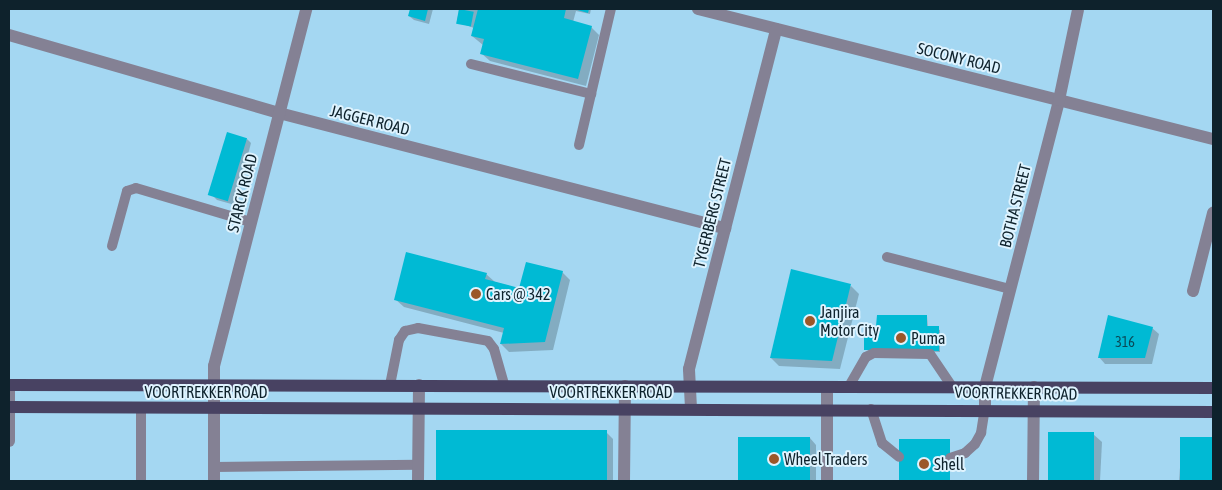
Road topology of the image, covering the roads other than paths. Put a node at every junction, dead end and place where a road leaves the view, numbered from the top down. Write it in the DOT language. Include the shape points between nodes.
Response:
graph roads {
  1 [pos="306,9"];
  2 [pos="611,9"];
  3 [pos="698,9"];
  4 [pos="1078,10"];
  5 [pos="776,28"];
  6 [pos="9,35"];
  7 [pos="471,64"];
  8 [pos="591,94"];
  9 [pos="1059,100"];
  10 [pos="279,113"];
  11 [pos="1213,139"];
  12 [pos="579,145"];
  13 [pos="1213,213"];
  14 [pos="251,222"];
  15 [pos="725,228"];
  16 [pos="112,246"];
  17 [pos="887,257"];
  18 [pos="1010,289"];
  19 [pos="1193,291"];
  20 [pos="390,385"];
  21 [pos="418,385"];
  22 [pos="504,385"];
  23 [pos="9,386"];
  24 [pos="214,386"];
  25 [pos="626,386"];
  26 [pos="690,386"];
  27 [pos="952,387"];
  28 [pos="985,387"];
  29 [pos="1034,387"];
  30 [pos="828,388"];
  31 [pos="848,388"];
  32 [pos="1213,388"];
  33 [pos="9,407"];
  34 [pos="141,408"];
  35 [pos="214,408"];
  36 [pos="625,408"];
  37 [pos="691,408"];
  38 [pos="827,408"];
  39 [pos="419,409"];
  40 [pos="871,409"];
  41 [pos="984,409"];
  42 [pos="1034,410"];
  43 [pos="1213,412"];
  44 [pos="9,441"];
  45 [pos="899,457"];
  46 [pos="950,458"];
  47 [pos="418,465"];
  48 [pos="214,467"];
  49 [pos="141,481"];
  50 [pos="214,481"];
  51 [pos="418,481"];
  52 [pos="624,481"];
  53 [pos="827,481"];
  54 [pos="1033,481"];
  1 -- 10 [label="street, STARCK ROAD"];
  2 -- 8 [label="lane"];
  3 -- 5 [label="street, SOCONY ROAD"];
  4 -- 9 [label="street, BOTHA STREET"];
  5 -- 9 [label="street, SOCONY ROAD"];
  5 -- 15 [label="street, TYGERBERG STREET"];
  6 -- 10 [label="street, JAGGER ROAD"];
  7 -- 8 [label="lane"];
  8 -- 12 [label="lane"];
  9 -- 11 [label="street, SOCONY ROAD"];
  9 -- 18 [label="street, BOTHA STREET"];
  10 -- 14 [label="street, STARCK ROAD"];
  10 -- 15 [label="street, JAGGER ROAD"];
  13 -- 19 [label="street"];
  14 -- 16 [label="lane" via="136,188 125,196"];
  14 -- 24 [label="street, STARCK ROAD" via="214,366"];
  15 -- 26 [label="street, TYGERBERG STREET" via="689,369"];
  17 -- 18 [label="lane"];
  18 -- 28 [label="street, BOTHA STREET"];
  20 -- 21 [label="main road, VOORTREKKER ROAD"];
  20 -- 22 [label="lane" via="399,340 405,331 418,328 488,341 494,349"];
  20 -- 24 [label="main road, VOORTREKKER ROAD"];
  21 -- 22 [label="main road, VOORTREKKER ROAD"];
  21 -- 39 [label="street"];
  22 -- 25 [label="main road, VOORTREKKER ROAD"];
  23 -- 24 [label="main road, VOORTREKKER ROAD"];
  23 -- 33 [label="street"];
  24 -- 35 [label="street, STARCK ROAD"];
  25 -- 26 [label="main road, VOORTREKKER ROAD"];
  25 -- 36 [label="street"];
  26 -- 30 [label="main road, VOORTREKKER ROAD"];
  26 -- 37 [label="street, TYGERBERG STREET"];
  27 -- 28 [label="main road, VOORTREKKER ROAD"];
  27 -- 31 [label="main road, VOORTREKKER ROAD"];
  27 -- 31 [label="lane" via="930,354 874,353 866,356"];
  28 -- 29 [label="main road, VOORTREKKER ROAD"];
  28 -- 41 [label="street, BOTHA STREET"];
  29 -- 32 [label="main road, VOORTREKKER ROAD"];
  29 -- 42 [label="street"];
  30 -- 31 [label="main road, VOORTREKKER ROAD"];
  30 -- 38 [label="street"];
  33 -- 34 [label="main road, VOORTREKKER ROAD"];
  33 -- 44 [label="street"];
  34 -- 35 [label="main road, VOORTREKKER ROAD"];
  34 -- 49 [label="lane"];
  35 -- 39 [label="main road, VOORTREKKER ROAD"];
  35 -- 48 [label="street, STARCK ROAD"];
  36 -- 37 [label="main road, VOORTREKKER ROAD"];
  36 -- 39 [label="main road, VOORTREKKER ROAD"];
  36 -- 52 [label="street"];
  37 -- 38 [label="main road, VOORTREKKER ROAD"];
  38 -- 40 [label="main road, VOORTREKKER ROAD"];
  38 -- 53 [label="street"];
  39 -- 47 [label="street"];
  40 -- 41 [label="main road, VOORTREKKER ROAD"];
  40 -- 45 [label="lane" via="882,443"];
  41 -- 42 [label="main road, VOORTREKKER ROAD"];
  41 -- 46 [label="lane" via="981,433 975,444 965,453"];
  42 -- 43 [label="main road, VOORTREKKER ROAD"];
  42 -- 54 [label="street"];
  47 -- 48 [label="lane"];
  47 -- 51 [label="street"];
  48 -- 50 [label="street, STARCK ROAD"];
}
